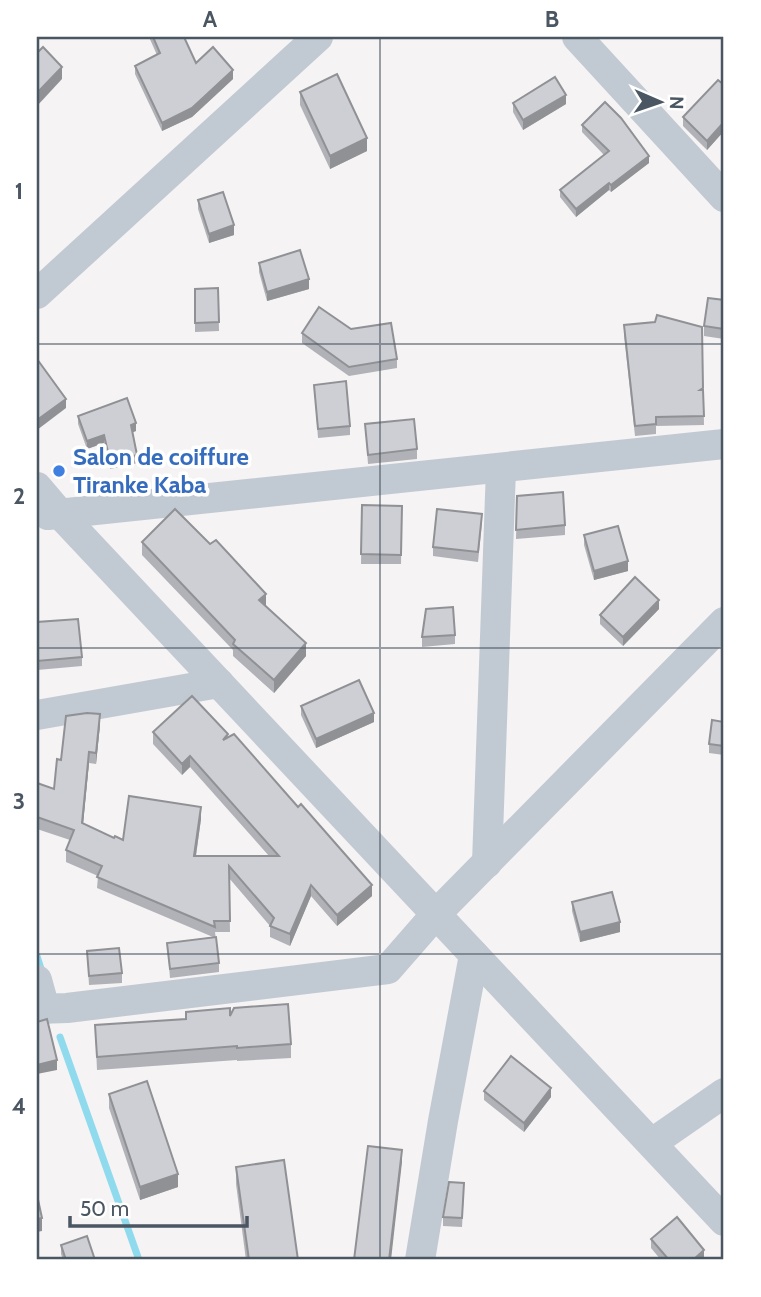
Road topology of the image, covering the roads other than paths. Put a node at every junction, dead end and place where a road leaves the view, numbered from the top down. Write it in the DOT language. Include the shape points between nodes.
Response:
graph roads {
  1 [pos="318,37"];
  2 [pos="577,37"];
  3 [pos="724,197"];
  4 [pos="37,294"];
  5 [pos="724,444"];
  6 [pos="500,468"];
  7 [pos="37,487"];
  8 [pos="48,515"];
  9 [pos="724,622"];
  10 [pos="219,682"];
  11 [pos="37,715"];
  12 [pos="487,863"];
  13 [pos="436,914"];
  14 [pos="474,955"];
  15 [pos="37,980"];
  16 [pos="41,1009"];
  17 [pos="724,1093"];
  18 [pos="652,1143"];
  19 [pos="724,1221"];
  20 [pos="420,1260"];
  1 -- 4 [label="street"];
  2 -- 3 [label="street"];
  5 -- 6 [label="street"];
  6 -- 8 [label="street"];
  6 -- 12 [label="street"];
  7 -- 8 [label="street"];
  8 -- 10 [label="street"];
  9 -- 12 [label="street"];
  10 -- 11 [label="street"];
  10 -- 13 [label="street"];
  12 -- 13 [label="street"];
  13 -- 14 [label="street"];
  13 -- 16 [label="street" via="388,970"];
  14 -- 18 [label="street"];
  14 -- 20 [label="street"];
  15 -- 16 [label="street"];
  17 -- 18 [label="street"];
  18 -- 19 [label="street"];
}
